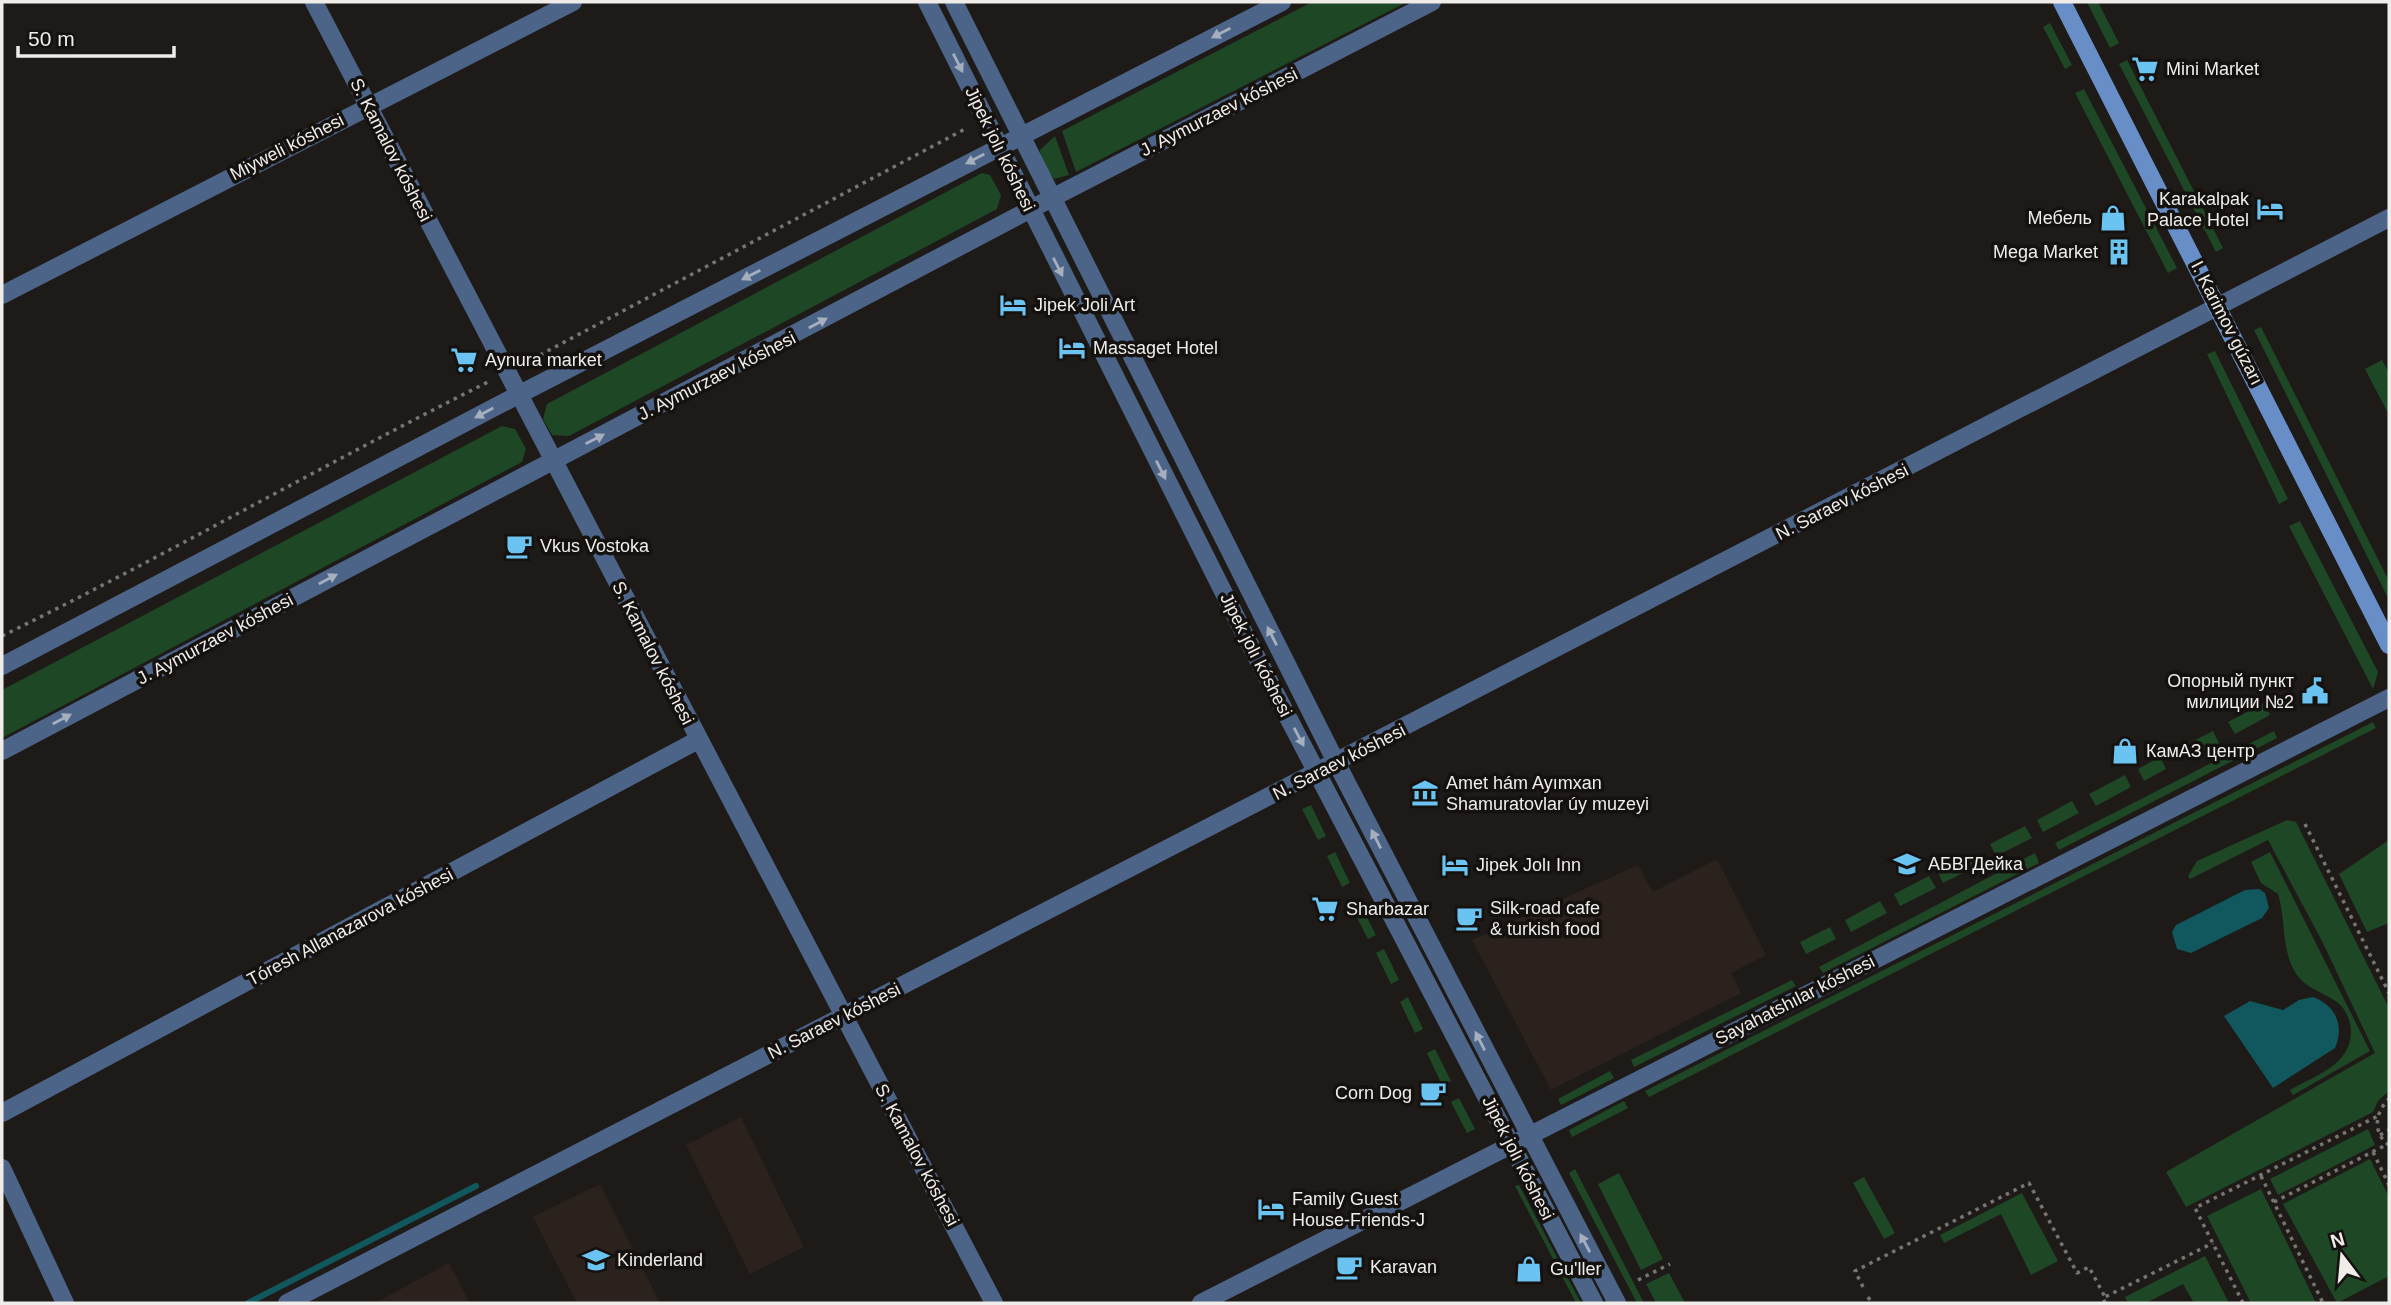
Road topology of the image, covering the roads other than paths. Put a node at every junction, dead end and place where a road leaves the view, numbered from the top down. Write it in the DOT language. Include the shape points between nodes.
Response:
graph roads {
  1 [pos="314,2"];
  2 [pos="573,2"];
  3 [pos="927,2"];
  4 [pos="954,2"];
  5 [pos="1282,2"];
  6 [pos="1433,2"];
  7 [pos="2062,2"];
  8 [pos="367,105"];
  9 [pos="1021,135"];
  10 [pos="1000,145"];
  11 [pos="1050,199"];
  12 [pos="1029,211"];
  13 [pos="2389,218"];
  14 [pos="2,295"];
  15 [pos="2218,307"];
  16 [pos="518,395"];
  17 [pos="553,460"];
  18 [pos="2389,645"];
  19 [pos="2,666"];
  20 [pos="2389,698"];
  21 [pos="698,740"];
  22 [pos="2,751"];
  23 [pos="1337,764"];
  24 [pos="1318,773"];
  25 [pos="844,1016"];
  26 [pos="2,1113"];
  27 [pos="1530,1135"];
  28 [pos="1511,1145"];
  29 [pos="2,1168"];
  30 [pos="65,1303"];
  31 [pos="286,1303"];
  32 [pos="994,1303"];
  33 [pos="1201,1303"];
  34 [pos="1594,1303"];
  35 [pos="1617,1303"];
  1 -- 8 [label="street, S. Kamalov kóshesi"];
  2 -- 8 [label="street, Miyweli kóshesi"];
  3 -- 10 [label="street, Jipek jolı kóshesi, one-way"];
  4 -- 9 [label="street, Jipek jolı kóshesi"];
  5 -- 9 [label="street, one-way"];
  6 -- 11 [label="street, J. Aymurzaev kóshesi"];
  7 -- 15 [label="main road, I. Karimov gúzarı"];
  8 -- 14 [label="street, Miyweli kóshesi"];
  8 -- 16 [label="street, S. Kamalov kóshesi"];
  9 -- 10 [label="street"];
  9 -- 11 [label="street, Jipek jolı kóshesi"];
  10 -- 12 [label="street, Jipek jolı kóshesi"];
  10 -- 16 [label="street, one-way"];
  11 -- 12 [label="street, J. Aymurzaev kóshesi"];
  23 -- 11 [label="street, Jipek jolı kóshesi, one-way"];
  17 -- 12 [label="street, J. Aymurzaev kóshesi, one-way"];
  12 -- 24 [label="street, Jipek jolı kóshesi, one-way"];
  13 -- 15 [label="street, N. Saraev kóshesi"];
  15 -- 18 [label="main road, I. Karimov gúzarı"];
  15 -- 23 [label="street, N. Saraev kóshesi"];
  16 -- 17 [label="street, S. Kamalov kóshesi"];
  16 -- 19 [label="street, one-way"];
  17 -- 21 [label="street, S. Kamalov kóshesi"];
  22 -- 17 [label="street, J. Aymurzaev kóshesi, one-way"];
  20 -- 27 [label="street, Sayahatshılar kóshesi"];
  21 -- 25 [label="street, S. Kamalov kóshesi"];
  21 -- 26 [label="street, Tóresh Allanazarova kóshesi"];
  23 -- 24 [label="street, N. Saraev kóshesi"];
  27 -- 23 [label="street, Jipek jolı kóshesi, one-way"];
  24 -- 25 [label="street, N. Saraev kóshesi"];
  24 -- 28 [label="street, Jipek jolı kóshesi"];
  25 -- 31 [label="street, N. Saraev kóshesi"];
  25 -- 32 [label="street, S. Kamalov kóshesi"];
  27 -- 28 [label="street, Sayahatshılar kóshesi"];
  35 -- 27 [label="street, Jipek jolı kóshesi, one-way"];
  28 -- 33 [label="street, Sayahatshılar kóshesi"];
  28 -- 34 [label="street, Jipek jolı kóshesi"];
  29 -- 30 [label="street"];
}
